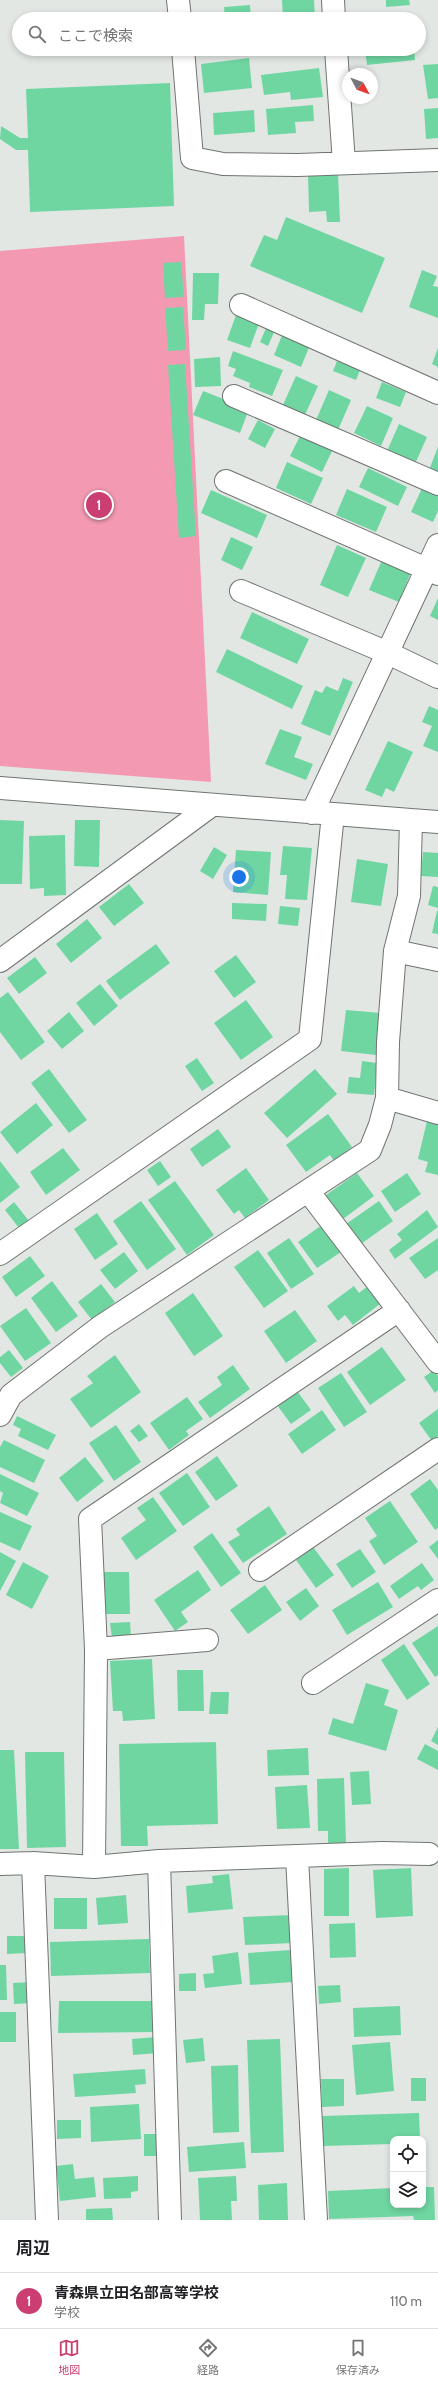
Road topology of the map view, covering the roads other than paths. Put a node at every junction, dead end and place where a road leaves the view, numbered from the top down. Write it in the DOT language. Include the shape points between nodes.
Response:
graph roads {
  1 [pos="178,0"];
  2 [pos="333,0"];
  3 [pos="179,12"];
  4 [pos="334,12"];
  5 [pos="184,56"];
  6 [pos="336,56"];
  7 [pos="438,160"];
  8 [pos="344,163"];
  9 [pos="241,305"];
  10 [pos="438,393"];
  11 [pos="234,396"];
  12 [pos="226,481"];
  13 [pos="438,484"];
  14 [pos="438,545"];
  15 [pos="432,572"];
  16 [pos="242,591"];
  17 [pos="388,653"];
  18 [pos="438,677"];
  19 [pos="0,788"];
  20 [pos="212,805"];
  21 [pos="312,813"];
  22 [pos="333,814"];
  23 [pos="411,820"];
  24 [pos="438,822"];
  25 [pos="395,951"];
  26 [pos="438,960"];
  27 [pos="0,961"];
  28 [pos="387,1098"];
  29 [pos="438,1113"];
  30 [pos="308,1191"];
  31 [pos="0,1254"];
  32 [pos="399,1310"];
  33 [pos="438,1362"];
  34 [pos="0,1415"];
  35 [pos="438,1449"];
  36 [pos="260,1570"];
  37 [pos="438,1600"];
  38 [pos="207,1640"];
  39 [pos="96,1649"];
  40 [pos="313,1683"];
  41 [pos="429,1854"];
  42 [pos="297,1857"];
  43 [pos="159,1861"];
  44 [pos="33,1863"];
  45 [pos="0,1864"];
  46 [pos="94,1867"];
  47 [pos="47,2220"];
  48 [pos="170,2220"];
  49 [pos="316,2220"];
  1 -- 3 [label="street"];
  2 -- 4 [label="street"];
  5 -- 8 [label="street" via="192,158 223,164"];
  6 -- 8 [label="street"];
  7 -- 8 [label="street"];
  9 -- 10 [label="street"];
  11 -- 13 [label="street"];
  12 -- 15 [label="street"];
  14 -- 15 [label="street"];
  15 -- 17 [label="street"];
  16 -- 17 [label="street"];
  17 -- 18 [label="street"];
  17 -- 21 [label="street"];
  19 -- 20 [label="street"];
  20 -- 21 [label="street"];
  20 -- 27 [label="street"];
  21 -- 22 [label="street"];
  22 -- 23 [label="street"];
  22 -- 31 [label="street" via="310,1039"];
  23 -- 24 [label="street"];
  23 -- 25 [label="street" via="409,896"];
  25 -- 26 [label="street"];
  25 -- 28 [label="street" via="388,1042"];
  28 -- 29 [label="street"];
  28 -- 30 [label="street" via="370,1150"];
  30 -- 32 [label="street"];
  30 -- 34 [label="street" via="100,1328 12,1395"];
  32 -- 33 [label="street"];
  32 -- 39 [label="street" via="90,1519"];
  35 -- 36 [label="street"];
  37 -- 40 [label="street"];
  38 -- 39 [label="street"];
  39 -- 46 [label="street"];
  41 -- 42 [label="street" via="382,1853"];
  42 -- 43 [label="street"];
  42 -- 49 [label="street"];
  43 -- 46 [label="street"];
  43 -- 48 [label="street"];
  44 -- 45 [label="street"];
  44 -- 46 [label="street"];
  44 -- 47 [label="street"];
}
